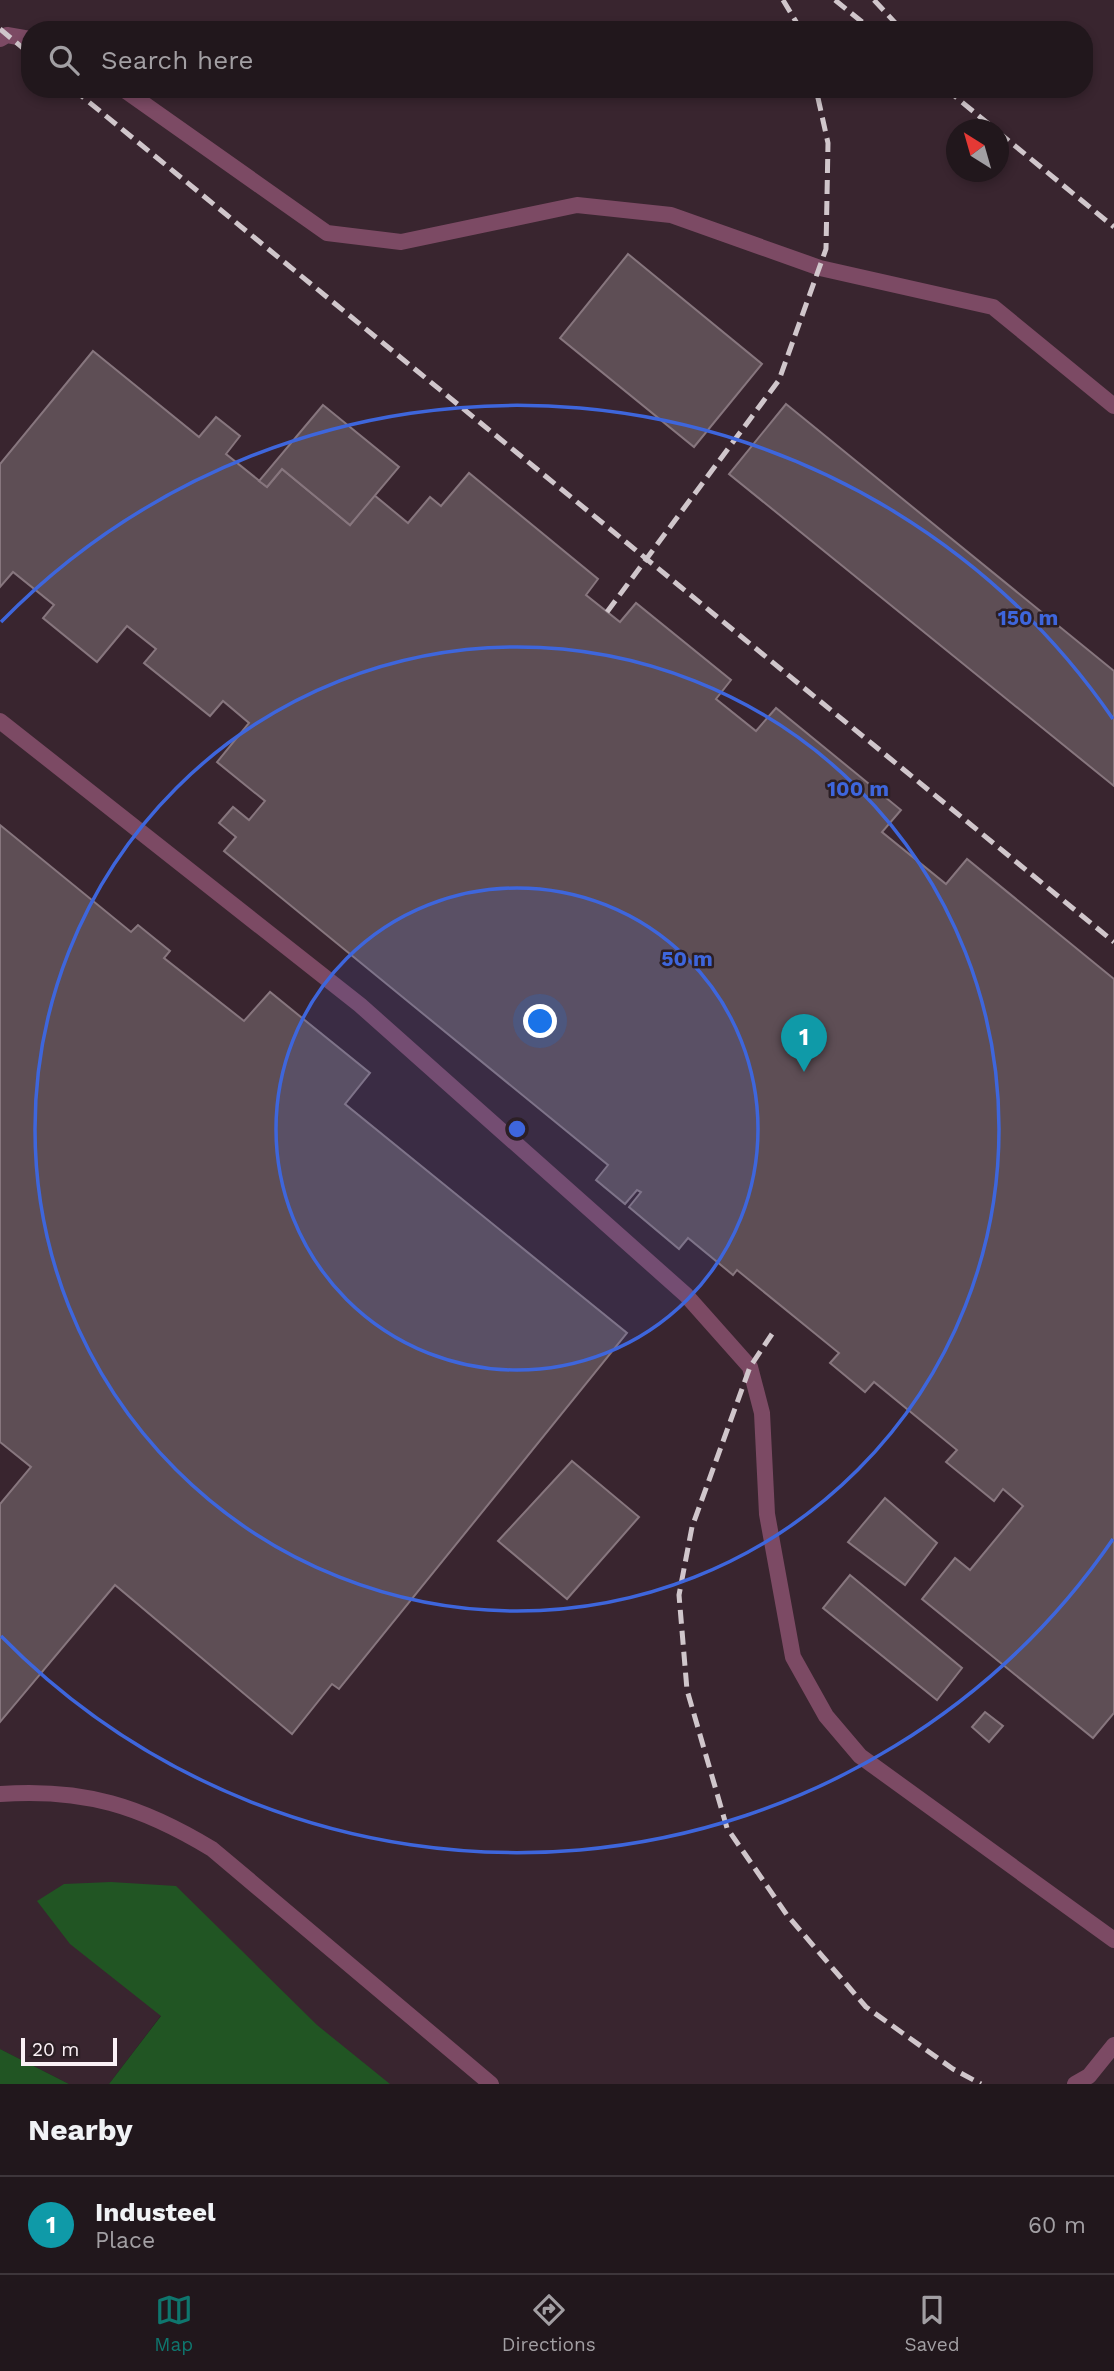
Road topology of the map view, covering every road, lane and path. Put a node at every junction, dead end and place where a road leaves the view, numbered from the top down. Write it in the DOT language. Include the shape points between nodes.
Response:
graph roads {
  1 [pos="21,37"];
  2 [pos="0,39"];
  3 [pos="136,98"];
  4 [pos="1114,406"];
  5 [pos="0,721"];
  6 [pos="0,1794"];
  7 [pos="1114,1940"];
  8 [pos="1114,2045"];
  9 [pos="492,2084"];
  10 [pos="1075,2084"];
  1 -- 2 [label="lane"];
  3 -- 4 [label="lane" via="327,233 401,242 578,205 671,215 820,268 993,307"];
  5 -- 7 [label="lane" via="360,1005 686,1295 750,1367 762,1413 767,1514 793,1657 826,1716 860,1756"];
  6 -- 9 [label="lane" via="43,1791 110,1802 178,1829 212,1849"];
  8 -- 10 [label="lane" via="1089,2076"];
}
